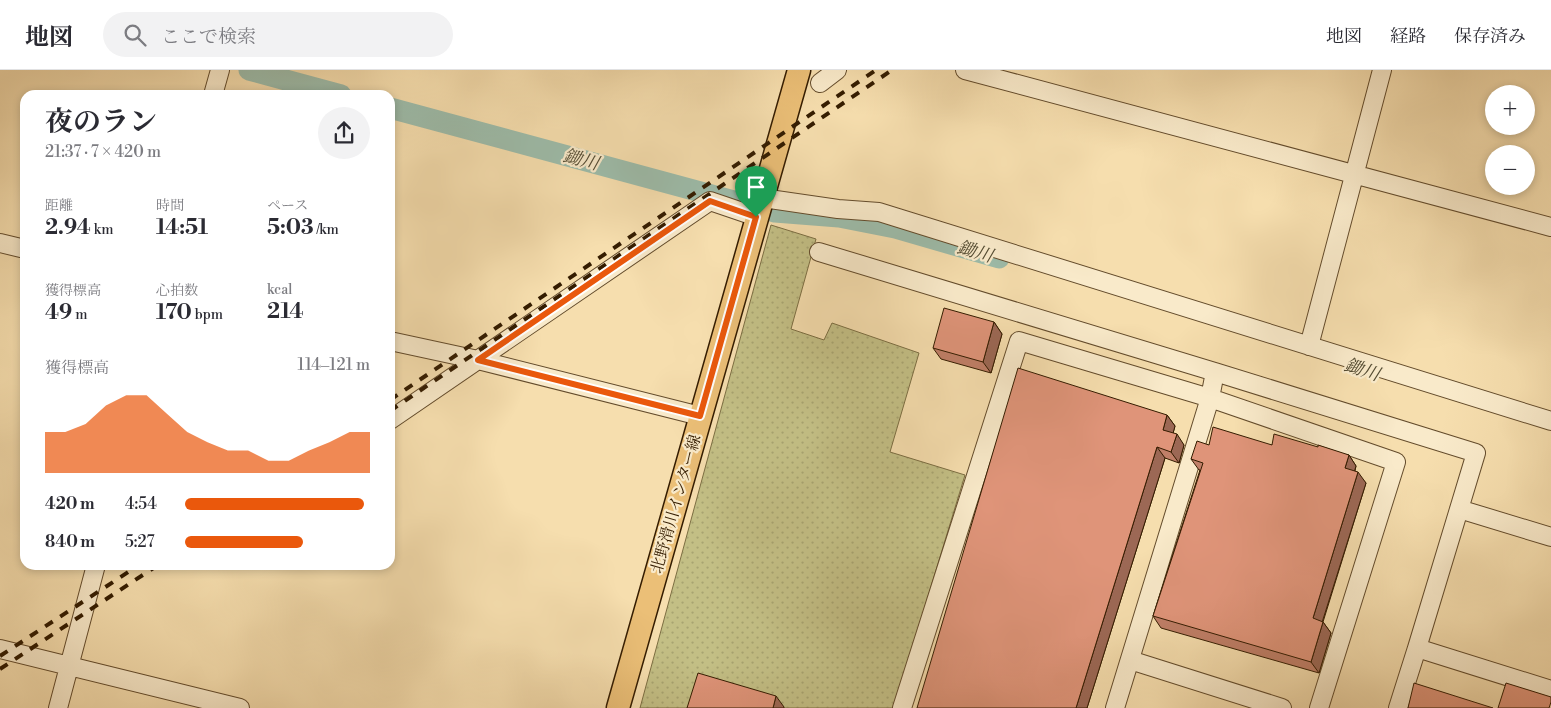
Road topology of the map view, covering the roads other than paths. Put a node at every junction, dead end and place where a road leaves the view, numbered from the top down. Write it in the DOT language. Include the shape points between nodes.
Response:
graph roads {
  1 [pos="220,70"];
  2 [pos="798,70"];
  3 [pos="837,70"];
  4 [pos="966,70"];
  5 [pos="1382,70"];
  6 [pos="820,83"];
  7 [pos="214,90"];
  8 [pos="1355,173"];
  9 [pos="759,207"];
  10 [pos="1551,227"];
  11 [pos="0,243"];
  12 [pos="20,248"];
  13 [pos="819,252"];
  14 [pos="395,342"];
  15 [pos="1309,346"];
  16 [pos="478,360"];
  17 [pos="1215,372"];
  18 [pos="1210,398"];
  19 [pos="700,416"];
  20 [pos="395,417"];
  21 [pos="1551,421"];
  22 [pos="1459,508"];
  23 [pos="1551,537"];
  24 [pos="95,570"];
  25 [pos="1416,648"];
  26 [pos="0,649"];
  27 [pos="1130,660"];
  28 [pos="70,667"];
  29 [pos="1551,690"];
  30 [pos="58,708"];
  31 [pos="240,708"];
  32 [pos="618,708"];
  33 [pos="902,708"];
  34 [pos="1115,708"];
  35 [pos="1282,708"];
  36 [pos="1319,708"];
  37 [pos="1398,708"];
  1 -- 7 [label="street"];
  2 -- 9 [label="main road, 北野滑川インター線"];
  3 -- 6 [label="street"];
  4 -- 8 [label="street"];
  5 -- 8 [label="street"];
  8 -- 10 [label="street"];
  8 -- 15 [label="street"];
  9 -- 15 [label="street" via="879,212"];
  9 -- 16 [label="street" via="710,201"];
  9 -- 19 [label="main road, 北野滑川インター線"];
  11 -- 12 [label="street"];
  13 -- 17 [label="street"];
  14 -- 16 [label="street"];
  15 -- 21 [label="street"];
  16 -- 19 [label="street"];
  16 -- 20 [label="street"];
  17 -- 18 [label="street"];
  17 -- 22 [label="street" via="1476,453"];
  18 -- 27 [label="street"];
  18 -- 33 [label="street" via="1019,341"];
  18 -- 36 [label="street" via="1396,462"];
  19 -- 32 [label="main road, 北野滑川インター線"];
  22 -- 23 [label="street"];
  22 -- 25 [label="street"];
  24 -- 28 [label="street"];
  25 -- 29 [label="street"];
  25 -- 37 [label="street"];
  26 -- 28 [label="street"];
  27 -- 34 [label="street"];
  27 -- 35 [label="street"];
  28 -- 30 [label="street"];
  28 -- 31 [label="street"];
}
